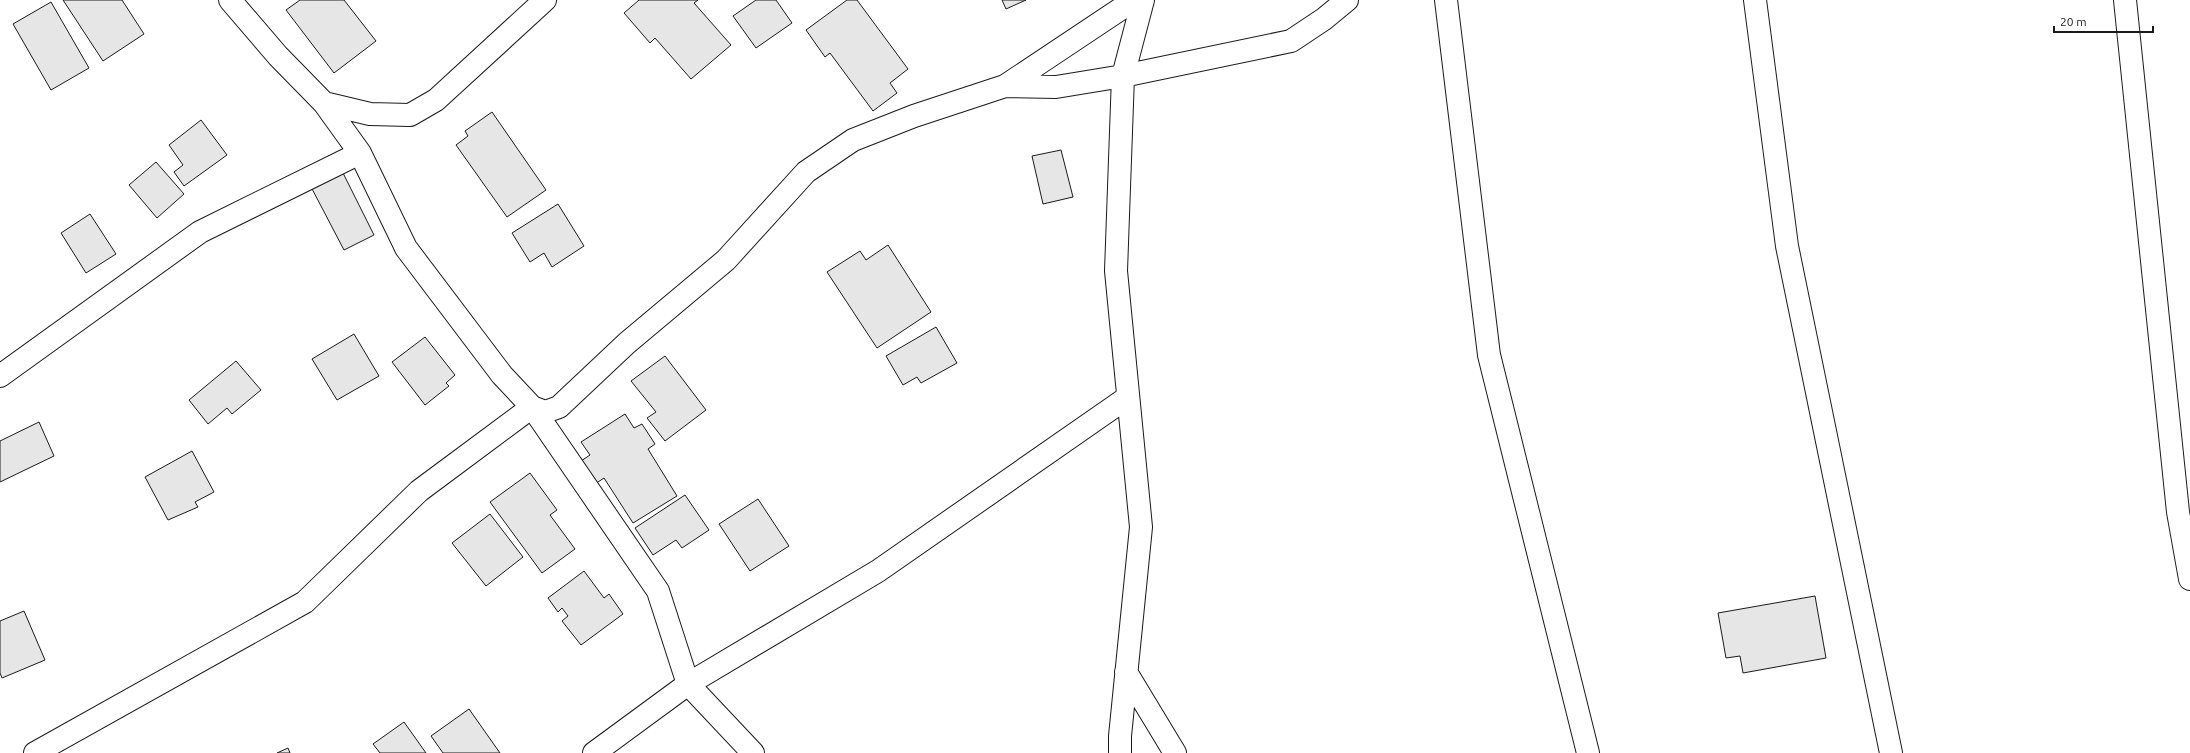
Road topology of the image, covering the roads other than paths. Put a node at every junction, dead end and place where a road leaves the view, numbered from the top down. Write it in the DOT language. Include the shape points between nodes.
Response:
graph roads {
  1 [pos="230,0"];
  2 [pos="545,0"];
  3 [pos="1134,0"];
  4 [pos="1143,0"];
  5 [pos="1347,0"];
  6 [pos="1446,0"];
  7 [pos="1755,0"];
  8 [pos="2125,0"];
  9 [pos="1123,76"];
  10 [pos="1005,86"];
  11 [pos="324,103"];
  12 [pos="360,153"];
  13 [pos="0,376"];
  14 [pos="1128,396"];
  15 [pos="532,406"];
  16 [pos="2190,579"];
  17 [pos="1126,672"];
  18 [pos="688,684"];
  19 [pos="35,753"];
  20 [pos="594,753"];
  21 [pos="753,753"];
  22 [pos="1120,753"];
  23 [pos="1175,753"];
  24 [pos="1588,753"];
  25 [pos="1891,753"];
  1 -- 11 [label="street" via="278,56"];
  2 -- 11 [label="street" via="436,100 410,116 370,114"];
  3 -- 10 [label="street"];
  4 -- 9 [label="street"];
  5 -- 9 [label="street" via="1291,41"];
  6 -- 24 [label="street" via="1489,355"];
  7 -- 25 [label="street" via="1787,246"];
  8 -- 16 [label="street" via="2178,512"];
  9 -- 10 [label="street" via="1056,87"];
  9 -- 14 [label="street" via="1116,271"];
  10 -- 15 [label="street" via="914,116 853,140 835,152 806,172 726,260 627,343 559,407 545,412"];
  11 -- 12 [label="street"];
  12 -- 13 [label="street" via="200,232"];
  12 -- 15 [label="street" via="406,248 502,374"];
  14 -- 17 [label="street" via="1141,527"];
  14 -- 18 [label="street" via="878,571"];
  15 -- 18 [label="street" via="658,591"];
  15 -- 19 [label="street" via="420,491 305,602"];
  17 -- 22 [label="street"];
  17 -- 23 [label="street"];
  18 -- 20 [label="street"];
  18 -- 21 [label="street"];
}
